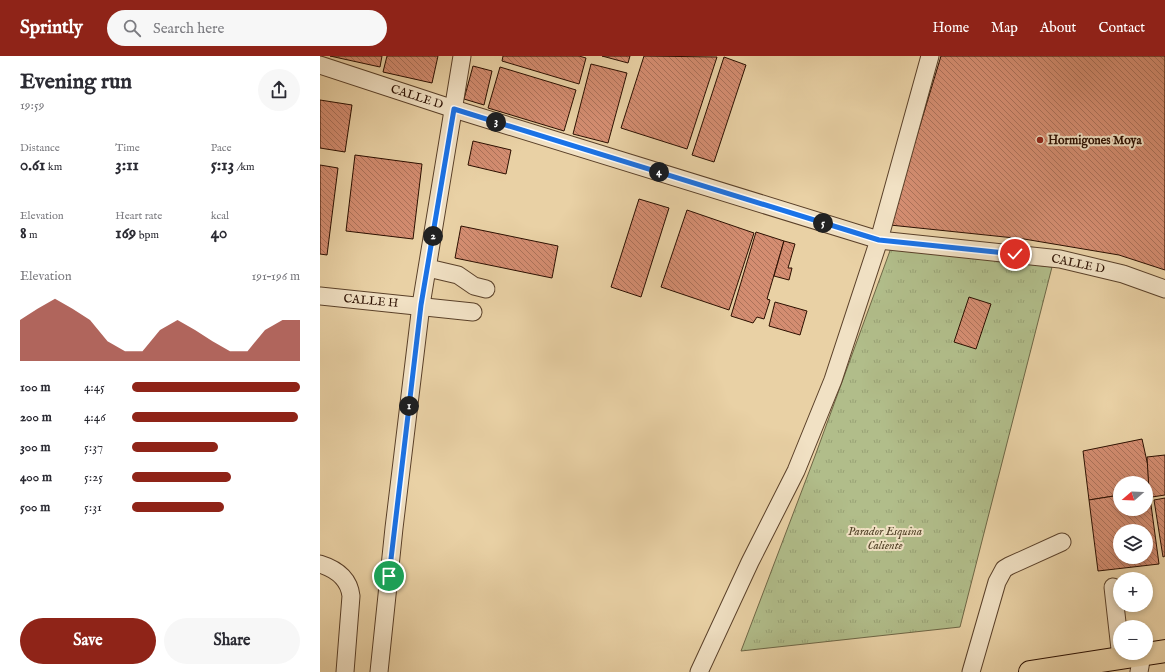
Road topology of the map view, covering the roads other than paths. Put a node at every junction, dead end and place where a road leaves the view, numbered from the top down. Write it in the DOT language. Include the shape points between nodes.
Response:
graph roads {
  1 [pos="462,56"];
  2 [pos="930,56"];
  3 [pos="320,65"];
  4 [pos="454,109"];
  5 [pos="879,240"];
  6 [pos="428,268"];
  7 [pos="486,288"];
  8 [pos="1165,289"];
  9 [pos="320,296"];
  10 [pos="421,305"];
  11 [pos="473,312"];
  12 [pos="1062,542"];
  13 [pos="320,564"];
  14 [pos="1165,651"];
  15 [pos="1113,659"];
  16 [pos="1129,660"];
  17 [pos="1141,663"];
  18 [pos="345,672"];
  19 [pos="379,672"];
  20 [pos="699,672"];
  21 [pos="971,672"];
  22 [pos="1030,672"];
  1 -- 4 [label="street"];
  2 -- 5 [label="street"];
  3 -- 4 [label="street, CALLE D"];
  4 -- 5 [label="street, CALLE D"];
  4 -- 6 [label="street"];
  5 -- 8 [label="street, CALLE D" via="1060,259 1123,274"];
  5 -- 20 [label="street" via="833,380 796,471"];
  6 -- 7 [label="street" via="458,275 474,286"];
  6 -- 10 [label="street"];
  9 -- 10 [label="street, CALLE H"];
  10 -- 11 [label="street, CALLE H"];
  10 -- 19 [label="street"];
  12 -- 21 [label="street" via="1004,569 996,582"];
  13 -- 18 [label="street" via="340,574 350,588"];
  14 -- 17 [label="main road"];
  15 -- 22 [label="main road"];
  16 -- 17 [label="main road"];
}
